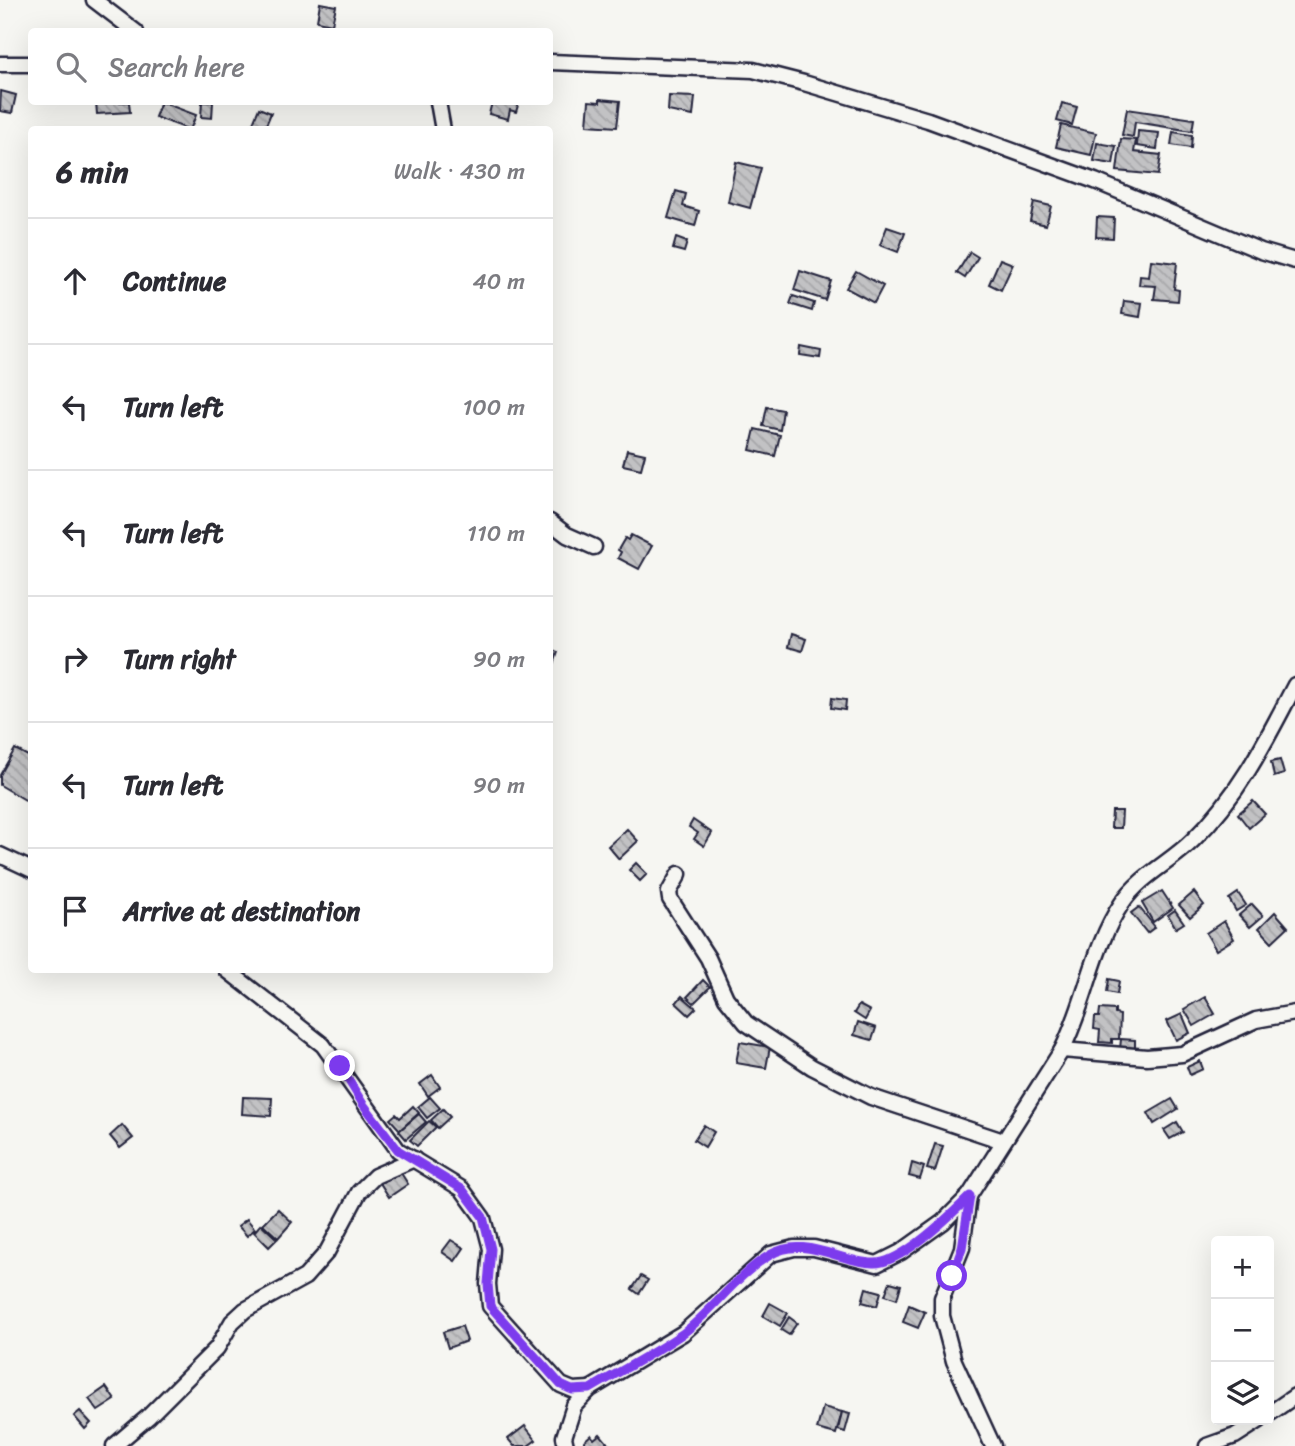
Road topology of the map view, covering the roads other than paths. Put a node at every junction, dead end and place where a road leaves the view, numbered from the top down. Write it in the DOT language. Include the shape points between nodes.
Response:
graph roads {
  1 [pos="94,0"];
  2 [pos="131,28"];
  3 [pos="553,62"];
  4 [pos="0,64"];
  5 [pos="28,64"];
  6 [pos="439,105"];
  7 [pos="442,126"];
  8 [pos="1295,261"];
  9 [pos="553,524"];
  10 [pos="594,547"];
  11 [pos="1295,685"];
  12 [pos="0,855"];
  13 [pos="28,868"];
  14 [pos="679,874"];
  15 [pos="231,973"];
  16 [pos="1295,1013"];
  17 [pos="1062,1050"];
  18 [pos="1003,1141"];
  19 [pos="414,1159"];
  20 [pos="970,1196"];
  21 [pos="590,1389"];
  22 [pos="1295,1396"];
  23 [pos="1274,1411"];
  24 [pos="1254,1425"];
  25 [pos="1236,1441"];
  26 [pos="561,1443"];
  27 [pos="114,1446"];
  28 [pos="993,1446"];
  29 [pos="1207,1446"];
  1 -- 2 [label="street"];
  3 -- 8 [label="street" via="753,70 804,83 928,120"];
  4 -- 5 [label="street"];
  6 -- 7 [label="street"];
  9 -- 10 [label="street"];
  11 -- 17 [label="street" via="1256,761 1230,798 1192,841 1139,880 1123,902 1107,929"];
  12 -- 13 [label="street"];
  14 -- 18 [label="street" via="670,899 708,958 726,998 746,1023 812,1067 871,1097"];
  15 -- 19 [label="street" via="323,1045 398,1150"];
  16 -- 17 [label="street" via="1256,1020 1182,1054 1147,1058"];
  17 -- 18 [label="street"];
  18 -- 20 [label="street"];
  19 -- 21 [label="street" via="462,1189 483,1217 491,1249 490,1306 561,1385"];
  19 -- 27 [label="street" via="375,1176 359,1192 327,1252 306,1277 245,1310 217,1348"];
  20 -- 21 [label="street" via="943,1222 877,1264 814,1248 771,1254 683,1333"];
  20 -- 28 [label="street" via="962,1248 942,1298 942,1316 954,1361"];
  21 -- 26 [label="street" via="573,1406"];
  22 -- 23 [label="street"];
  24 -- 25 [label="street"];
  25 -- 29 [label="street"];
}
